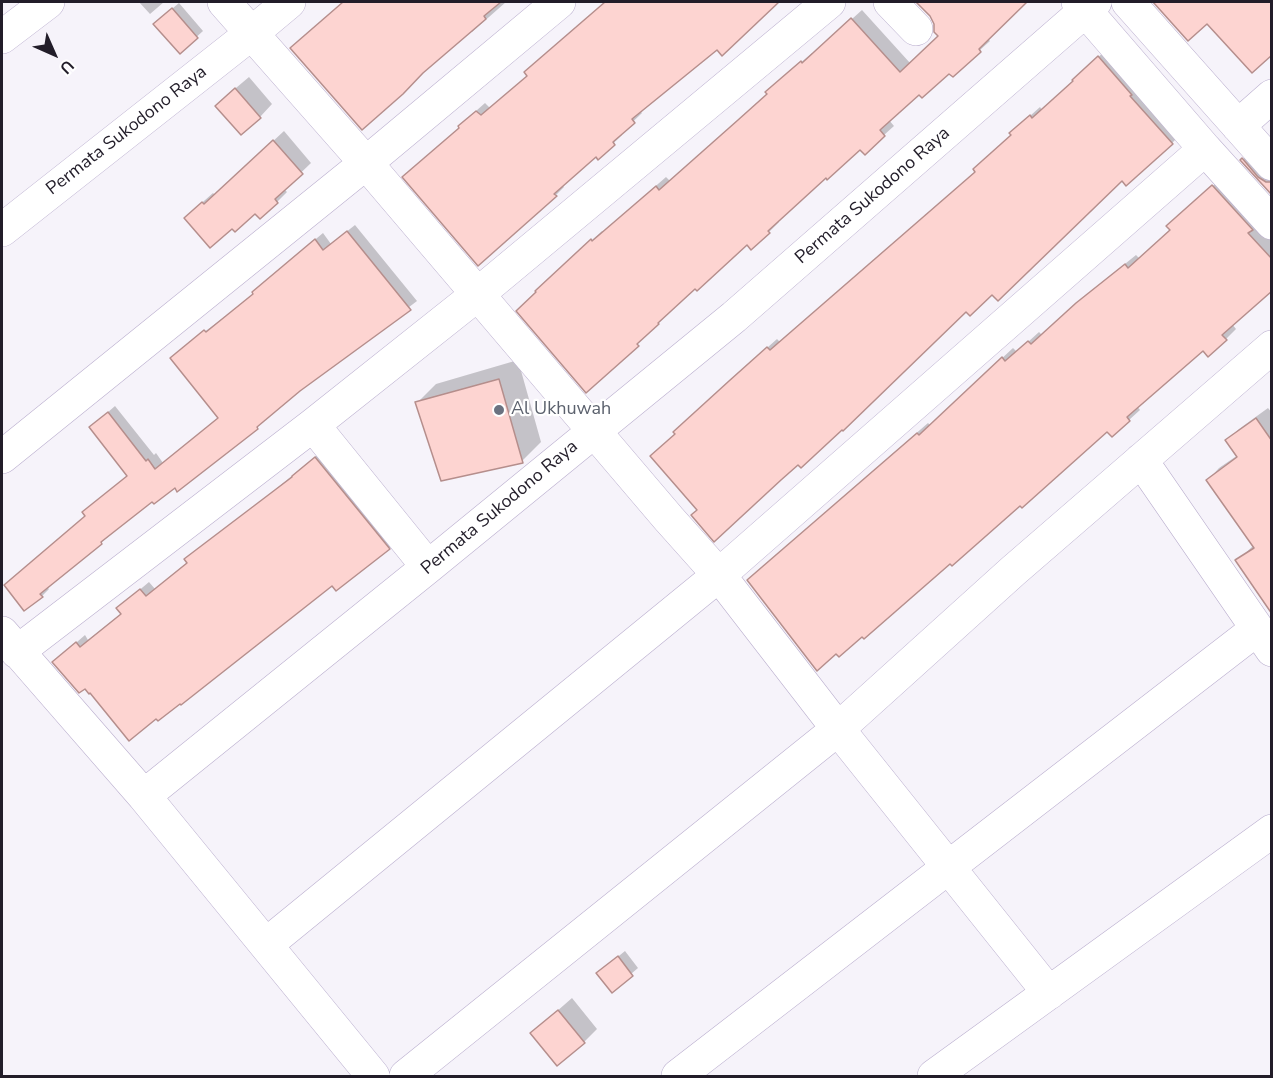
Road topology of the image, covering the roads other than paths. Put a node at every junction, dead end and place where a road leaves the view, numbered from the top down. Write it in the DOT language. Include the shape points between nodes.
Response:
graph roads {
  1 [pos="48,2"];
  2 [pos="224,2"];
  3 [pos="289,2"];
  4 [pos="559,2"];
  5 [pos="829,2"];
  6 [pos="890,2"];
  7 [pos="1128,2"];
  8 [pos="1086,4"];
  9 [pos="916,29"];
  10 [pos="252,33"];
  11 [pos="2,37"];
  12 [pos="1272,96"];
  13 [pos="1238,126"];
  14 [pos="1205,149"];
  15 [pos="366,163"];
  16 [pos="1272,164"];
  17 [pos="1272,223"];
  18 [pos="2,230"];
  19 [pos="478,294"];
  20 [pos="1272,347"];
  21 [pos="314,425"];
  22 [pos="594,430"];
  23 [pos="2,457"];
  24 [pos="1141,460"];
  25 [pos="428,567"];
  26 [pos="719,575"];
  27 [pos="1264,639"];
  28 [pos="9,643"];
  29 [pos="838,729"];
  30 [pos="144,796"];
  31 [pos="1272,831"];
  32 [pos="949,867"];
  33 [pos="267,944"];
  34 [pos="1049,993"];
  35 [pos="373,1077"];
  36 [pos="406,1077"];
  37 [pos="678,1077"];
  38 [pos="934,1077"];
  1 -- 11 [label="street"];
  2 -- 10 [label="street"];
  3 -- 10 [label="street, Permata Sukodono Raya"];
  4 -- 15 [label="street"];
  5 -- 19 [label="street"];
  6 -- 9 [label="street"];
  7 -- 13 [label="street"];
  8 -- 14 [label="street"];
  8 -- 22 [label="street, Permata Sukodono Raya" via="734,317"];
  10 -- 15 [label="street"];
  10 -- 18 [label="street, Permata Sukodono Raya"];
  12 -- 13 [label="street"];
  13 -- 16 [label="street"];
  14 -- 17 [label="street"];
  14 -- 26 [label="street"];
  15 -- 19 [label="street"];
  15 -- 23 [label="street"];
  19 -- 21 [label="street"];
  19 -- 22 [label="street"];
  20 -- 24 [label="street"];
  21 -- 25 [label="street"];
  21 -- 28 [label="street"];
  22 -- 25 [label="street, Permata Sukodono Raya"];
  22 -- 26 [label="street"];
  24 -- 27 [label="street"];
  24 -- 29 [label="street"];
  25 -- 30 [label="street, Permata Sukodono Raya"];
  26 -- 29 [label="street"];
  26 -- 33 [label="street"];
  27 -- 32 [label="street"];
  28 -- 30 [label="street"];
  29 -- 32 [label="street"];
  29 -- 36 [label="street"];
  30 -- 33 [label="street"];
  31 -- 34 [label="street"];
  32 -- 34 [label="street"];
  32 -- 37 [label="street"];
  33 -- 35 [label="street"];
  34 -- 38 [label="street"];
}
